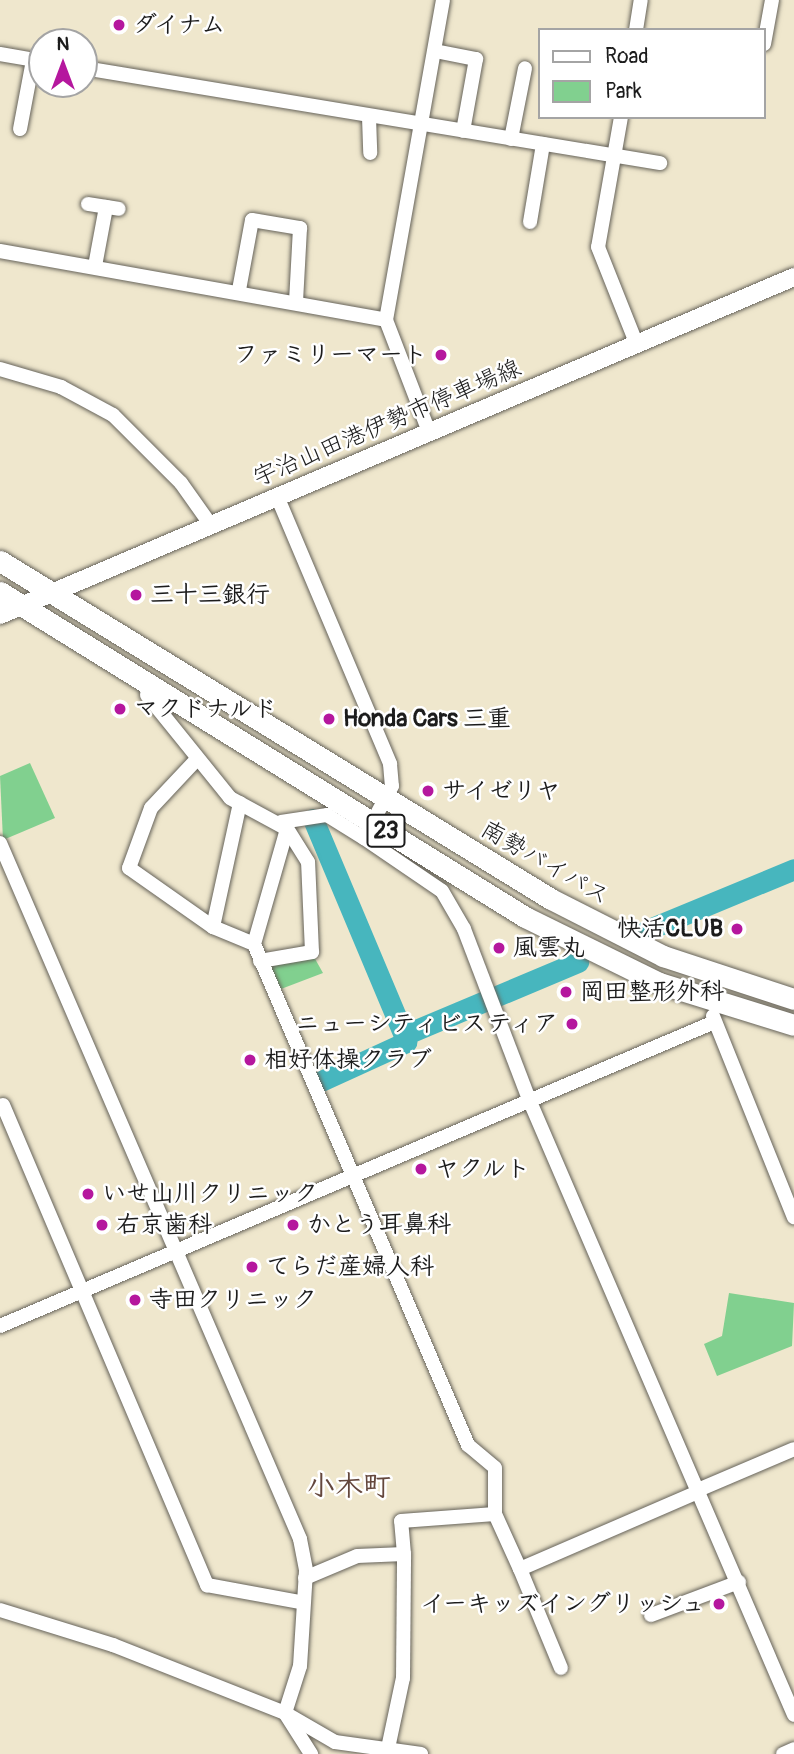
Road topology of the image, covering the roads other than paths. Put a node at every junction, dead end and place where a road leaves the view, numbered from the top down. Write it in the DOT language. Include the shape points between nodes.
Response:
graph roads {
  1 [pos="443,0"];
  2 [pos="641,0"];
  3 [pos="772,0"];
  4 [pos="636,28"];
  5 [pos="766,33"];
  6 [pos="435,51"];
  7 [pos="0,54"];
  8 [pos="28,59"];
  9 [pos="525,68"];
  10 [pos="98,70"];
  11 [pos="28,97"];
  12 [pos="369,117"];
  13 [pos="621,119"];
  14 [pos="423,125"];
  15 [pos="20,129"];
  16 [pos="463,131"];
  17 [pos="511,139"];
  18 [pos="543,144"];
  19 [pos="370,153"];
  20 [pos="615,154"];
  21 [pos="660,163"];
  22 [pos="88,204"];
  23 [pos="530,222"];
  24 [pos="0,251"];
  25 [pos="95,267"];
  26 [pos="794,277"];
  27 [pos="239,290"];
  28 [pos="296,302"];
  29 [pos="386,320"];
  30 [pos="637,345"];
  31 [pos="0,369"];
  32 [pos="429,432"];
  33 [pos="277,496"];
  34 [pos="210,524"];
  35 [pos="0,561"];
  36 [pos="0,592"];
  37 [pos="53,592"];
  38 [pos="23,606"];
  39 [pos="0,615"];
  40 [pos="147,695"];
  41 [pos="197,760"];
  42 [pos="386,800"];
  43 [pos="240,803"];
  44 [pos="284,825"];
  45 [pos="369,830"];
  46 [pos="0,843"];
  47 [pos="212,927"];
  48 [pos="254,944"];
  49 [pos="260,961"];
  50 [pos="789,994"];
  51 [pos="713,1013"];
  52 [pos="794,1026"];
  53 [pos="531,1104"];
  54 [pos="3,1105"];
  55 [pos="355,1179"];
  56 [pos="794,1217"];
  57 [pos="176,1251"];
  58 [pos="82,1292"];
  59 [pos="0,1325"];
  60 [pos="794,1449"];
  61 [pos="699,1490"];
  62 [pos="495,1514"];
  63 [pos="404,1554"];
  64 [pos="520,1569"];
  65 [pos="305,1578"];
  66 [pos="739,1582"];
  67 [pos="300,1602"];
  68 [pos="0,1611"];
  69 [pos="651,1615"];
  70 [pos="561,1668"];
  71 [pos="285,1713"];
  72 [pos="794,1715"];
  73 [pos="794,1749"];
  74 [pos="389,1753"];
  75 [pos="311,1754"];
  76 [pos="421,1754"];
  77 [pos="783,1754"];
  1 -- 6 [label="street"];
  2 -- 4 [label="street"];
  3 -- 5 [label="street"];
  6 -- 14 [label="street"];
  6 -- 16 [label="street" via="476,59"];
  7 -- 8 [label="street"];
  9 -- 17 [label="street"];
  10 -- 12 [label="street"];
  11 -- 15 [label="street"];
  12 -- 14 [label="street"];
  12 -- 19 [label="street"];
  13 -- 20 [label="street"];
  14 -- 16 [label="street"];
  14 -- 29 [label="street"];
  16 -- 17 [label="street"];
  17 -- 18 [label="street"];
  18 -- 20 [label="street"];
  18 -- 23 [label="street"];
  20 -- 21 [label="street"];
  20 -- 30 [label="street" via="598,247"];
  22 -- 25 [label="street" via="112,208"];
  24 -- 25 [label="street"];
  25 -- 27 [label="street"];
  26 -- 30 [label="main road, 宇治山田港伊勢市停車場線"];
  27 -- 28 [label="street"];
  27 -- 28 [label="street" via="252,220 300,228"];
  28 -- 29 [label="street"];
  29 -- 32 [label="street"];
  30 -- 32 [label="main road, 宇治山田港伊勢市停車場線"];
  31 -- 34 [label="street" via="61,387 113,415 181,483"];
  32 -- 33 [label="main road, 宇治山田港伊勢市停車場線"];
  33 -- 34 [label="main road, 宇治山田港伊勢市停車場線"];
  33 -- 42 [label="street" via="390,764"];
  34 -- 37 [label="main road, 宇治山田港伊勢市停車場線"];
  35 -- 37 [label="highway, 南勢バイパス / 23"];
  36 -- 38 [label="highway, 23"];
  37 -- 38 [label="main road, 宇治山田港伊勢市停車場線"];
  37 -- 42 [label="highway, 南勢バイパス / 23"];
  38 -- 39 [label="main road, 宇治山田港伊勢市停車場線"];
  38 -- 45 [label="highway, 23"];
  40 -- 41 [label="street"];
  41 -- 43 [label="street"];
  41 -- 47 [label="street" via="151,808 129,868"];
  42 -- 45 [label="street"];
  42 -- 50 [label="highway, 南勢バイパス / 23" via="601,926 709,974"];
  43 -- 44 [label="street"];
  43 -- 47 [label="street"];
  44 -- 45 [label="street" via="327,815"];
  44 -- 48 [label="street"];
  44 -- 49 [label="street" via="309,862 312,952"];
  45 -- 51 [label="highway, 23" via="576,945"];
  45 -- 53 [label="street" via="442,891"];
  46 -- 57 [label="street"];
  47 -- 48 [label="street"];
  48 -- 49 [label="street"];
  49 -- 55 [label="street"];
  51 -- 52 [label="highway, 23"];
  51 -- 53 [label="street"];
  51 -- 56 [label="street"];
  53 -- 55 [label="street"];
  53 -- 61 [label="street"];
  54 -- 58 [label="street"];
  55 -- 57 [label="street"];
  55 -- 62 [label="street" via="468,1445 495,1468"];
  57 -- 58 [label="street"];
  57 -- 65 [label="street" via="300,1539"];
  58 -- 59 [label="street"];
  58 -- 67 [label="street" via="206,1586"];
  60 -- 61 [label="street"];
  61 -- 64 [label="street"];
  61 -- 66 [label="street"];
  62 -- 63 [label="street" via="401,1521"];
  62 -- 64 [label="street"];
  63 -- 65 [label="street" via="357,1556"];
  63 -- 74 [label="street" via="403,1678"];
  64 -- 70 [label="street"];
  65 -- 67 [label="street"];
  66 -- 69 [label="street"];
  66 -- 72 [label="street"];
  67 -- 71 [label="street" via="299,1666"];
  68 -- 71 [label="street" via="113,1645"];
  71 -- 74 [label="street" via="335,1742"];
  71 -- 75 [label="street"];
  73 -- 77 [label="street"];
  74 -- 76 [label="street"];
}
